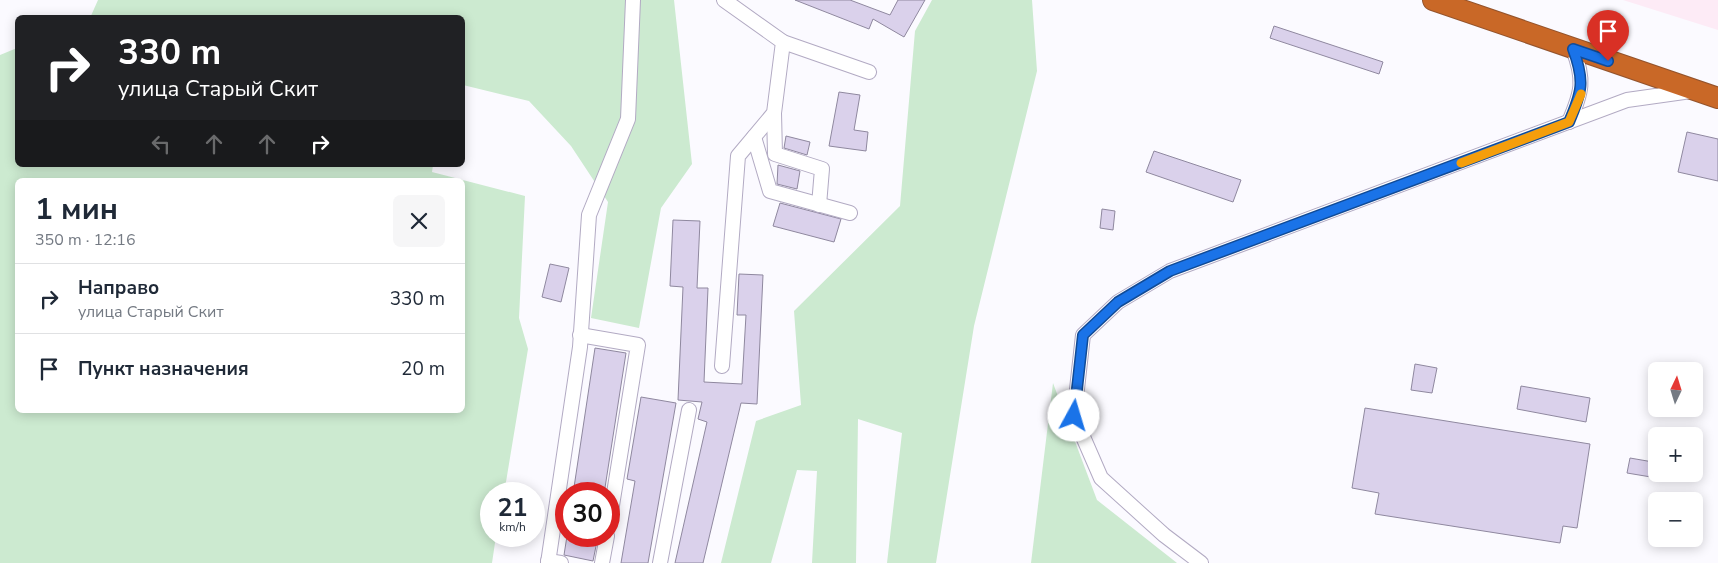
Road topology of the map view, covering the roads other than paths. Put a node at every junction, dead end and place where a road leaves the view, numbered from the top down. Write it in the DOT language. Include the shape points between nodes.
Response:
graph roads {
  1 [pos="633,0"];
  2 [pos="724,0"];
  3 [pos="1433,0"];
  4 [pos="782,42"];
  5 [pos="1573,49"];
  6 [pos="868,72"];
  7 [pos="1693,91"];
  8 [pos="1718,98"];
  9 [pos="774,113"];
  10 [pos="1569,122"];
  11 [pos="754,137"];
  12 [pos="819,205"];
  13 [pos="850,213"];
  14 [pos="580,335"];
  15 [pos="722,366"];
  16 [pos="689,410"];
  17 [pos="616,482"];
  18 [pos="605,547"];
  19 [pos="552,562"];
  20 [pos="602,563"];
  21 [pos="660,563"];
  22 [pos="1201,563"];
  1 -- 14 [label="street" via="628,118 589,215"];
  2 -- 4 [label="street"];
  3 -- 5 [label="highway"];
  4 -- 6 [label="street"];
  4 -- 9 [label="street"];
  5 -- 7 [label="highway"];
  5 -- 10 [label="street" via="1581,71 1581,94"];
  7 -- 8 [label="highway"];
  7 -- 10 [label="street" via="1627,100"];
  9 -- 11 [label="street"];
  9 -- 12 [label="street" via="775,154 822,168"];
  10 -- 22 [label="street" via="1170,271 1118,302 1083,335 1074,416 1101,478 1164,535"];
  11 -- 12 [label="street" via="770,191"];
  11 -- 15 [label="street" via="738,156"];
  12 -- 13 [label="street"];
  14 -- 17 [label="street" via="638,345"];
  14 -- 19 [label="street"];
  16 -- 21 [label="street"];
  18 -- 20 [label="street"];
}
